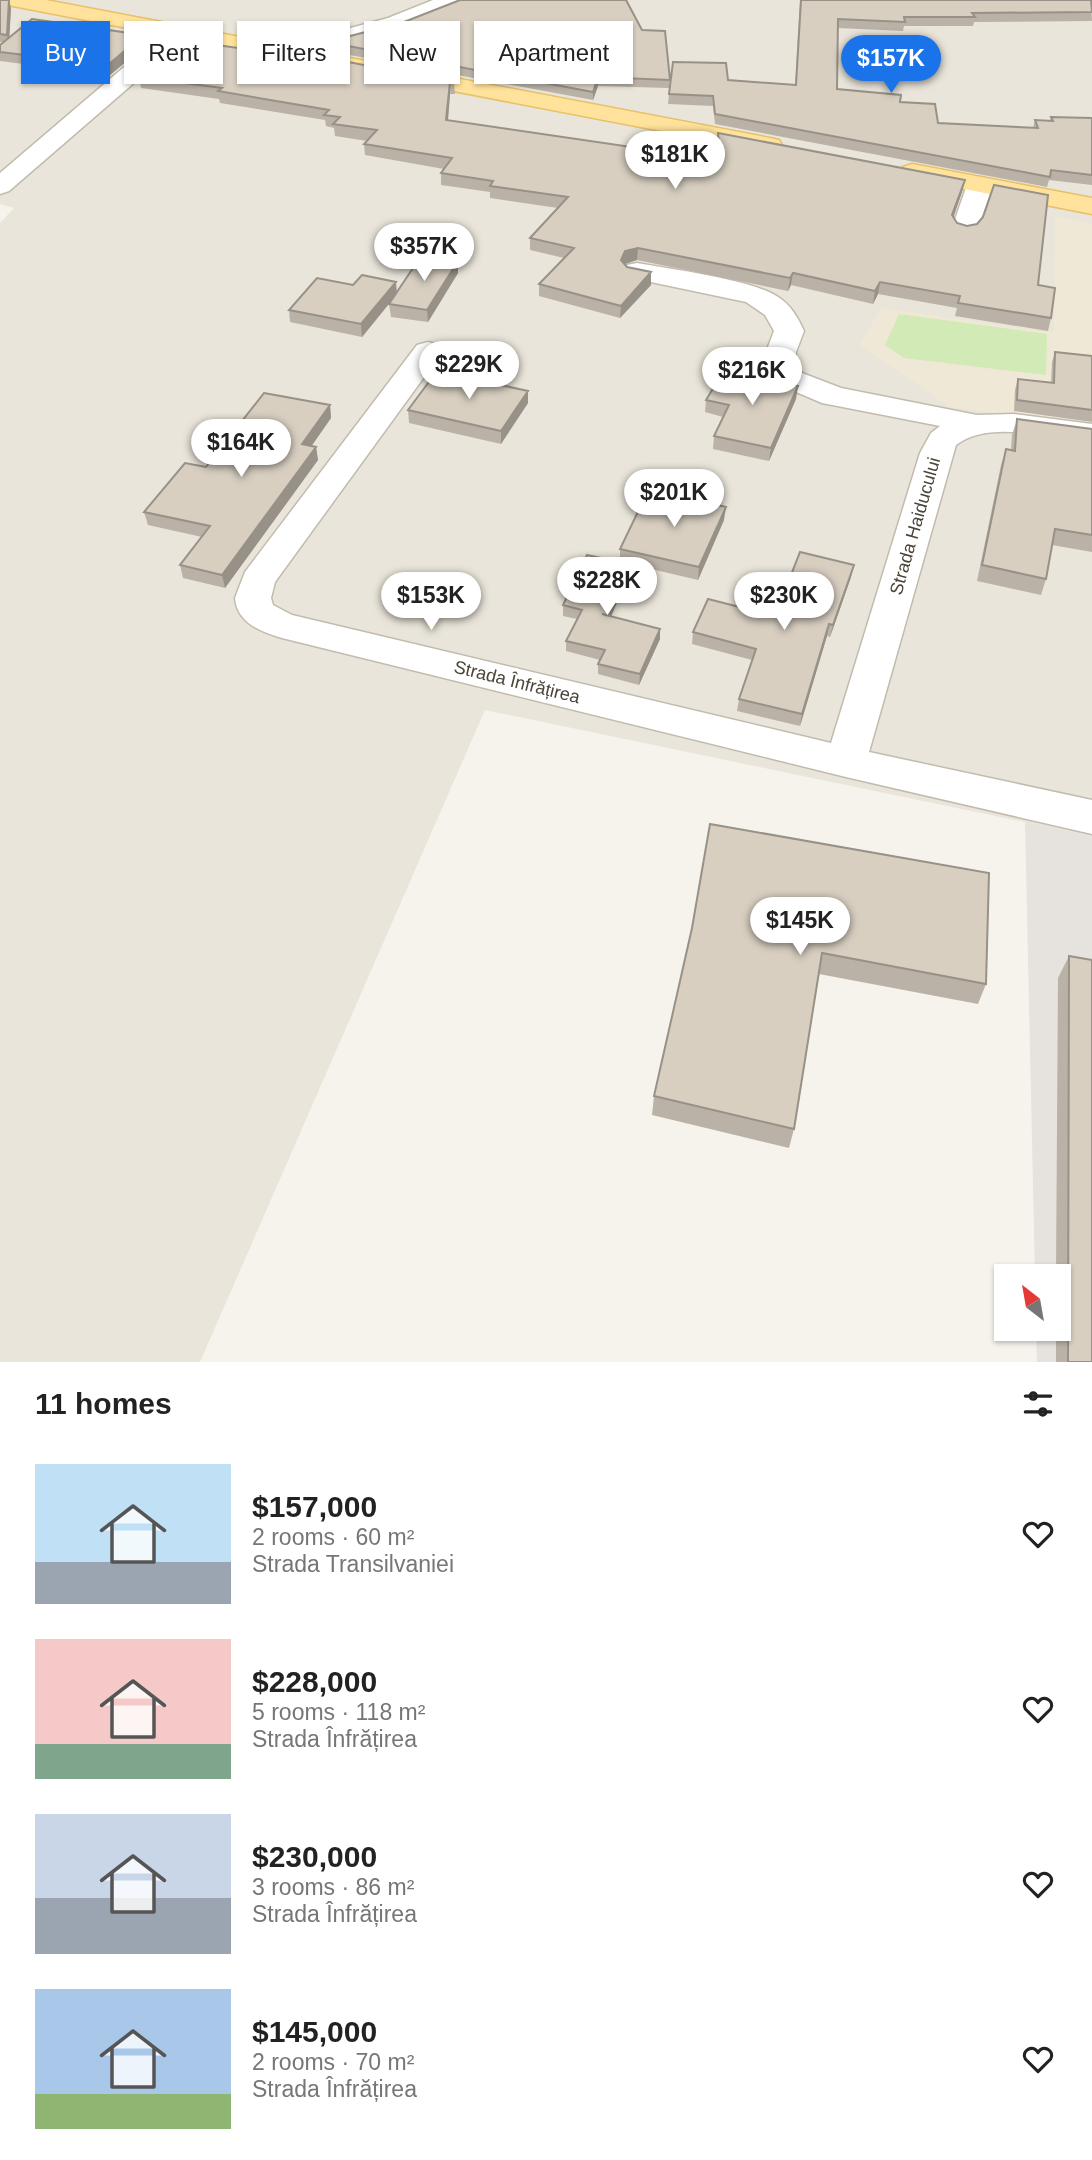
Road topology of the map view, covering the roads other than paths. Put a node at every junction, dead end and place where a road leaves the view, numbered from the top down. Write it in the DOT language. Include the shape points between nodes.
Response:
graph roads {
  1 [pos="13,0"];
  2 [pos="451,0"];
  3 [pos="124,22"];
  4 [pos="350,35"];
  5 [pos="350,64"];
  6 [pos="124,79"];
  7 [pos="790,148"];
  8 [pos="885,166"];
  9 [pos="980,184"];
  10 [pos="0,186"];
  11 [pos="1092,206"];
  12 [pos="965,228"];
  13 [pos="637,271"];
  14 [pos="428,351"];
  15 [pos="977,424"];
  16 [pos="1092,434"];
  17 [pos="846,762"];
  18 [pos="1092,817"];
  1 -- 3 [label="main road"];
  2 -- 4 [label="street" via="396,23"];
  5 -- 7 [label="main road"];
  6 -- 10 [label="street"];
  8 -- 9 [label="main road"];
  9 -- 11 [label="main road"];
  9 -- 12 [label="street"];
  13 -- 15 [label="street" via="754,295 772,303 789,331 780,365 792,379 833,396"];
  14 -- 17 [label="street, Strada Înfrățirea" via="258,580 251,597 254,609 282,625"];
  15 -- 16 [label="street, Strada Haiducului" via="998,422"];
  15 -- 17 [label="street, Strada Haiducului" via="944,437 936,453"];
  17 -- 18 [label="street, Strada Înfrățirea"];
}
